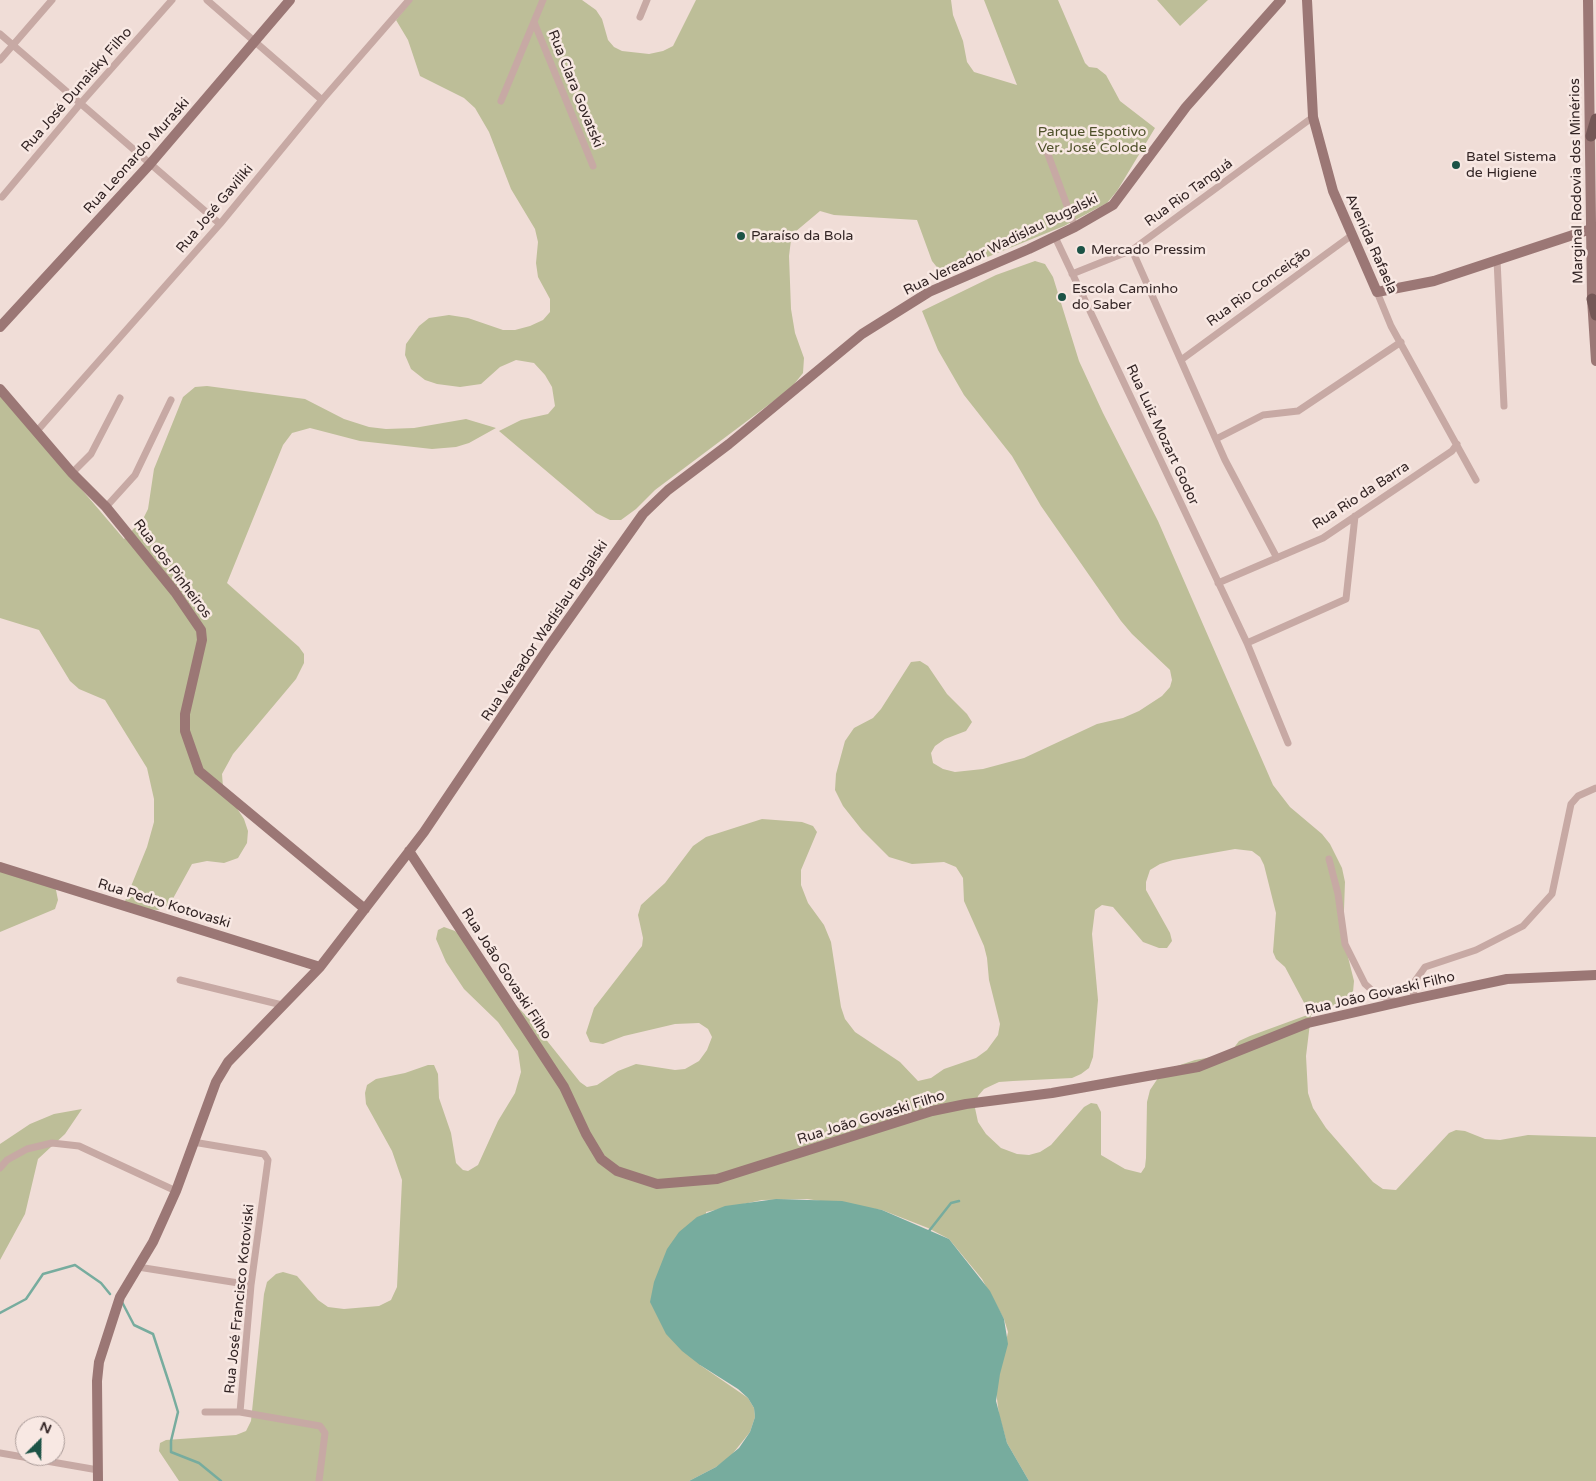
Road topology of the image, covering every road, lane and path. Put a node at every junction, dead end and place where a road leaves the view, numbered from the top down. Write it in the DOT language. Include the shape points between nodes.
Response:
graph roads {
  1 [pos="52,0"];
  2 [pos="172,0"];
  3 [pos="207,0"];
  4 [pos="290,0"];
  5 [pos="409,0"];
  6 [pos="542,0"];
  7 [pos="647,0"];
  8 [pos="1281,0"];
  9 [pos="1307,0"];
  10 [pos="1588,0"];
  11 [pos="640,17"];
  12 [pos="534,22"];
  13 [pos="0,34"];
  14 [pos="254,42"];
  15 [pos="14,45"];
  16 [pos="0,60"];
  17 [pos="322,100"];
  18 [pos="501,101"];
  19 [pos="80,104"];
  20 [pos="1313,117"];
  21 [pos="1596,119"];
  22 [pos="1591,136"];
  23 [pos="1046,148"];
  24 [pos="150,164"];
  25 [pos="593,166"];
  26 [pos="2,197"];
  27 [pos="220,224"];
  28 [pos="1075,227"];
  29 [pos="1591,229"];
  30 [pos="1352,235"];
  31 [pos="1055,237"];
  32 [pos="1132,250"];
  33 [pos="1497,260"];
  34 [pos="1072,274"];
  35 [pos="1377,292"];
  36 [pos="1592,299"];
  37 [pos="1596,315"];
  38 [pos="0,327"];
  39 [pos="1401,342"];
  40 [pos="1181,360"];
  41 [pos="1596,361"];
  42 [pos="0,389"];
  43 [pos="120,398"];
  44 [pos="171,400"];
  45 [pos="1504,406"];
  46 [pos="37,431"];
  47 [pos="1216,439"];
  48 [pos="1457,444"];
  49 [pos="72,473"];
  50 [pos="1476,480"];
  51 [pos="106,507"];
  52 [pos="1355,516"];
  53 [pos="1277,558"];
  54 [pos="1218,583"];
  55 [pos="1247,643"];
  56 [pos="1288,743"];
  57 [pos="1596,788"];
  58 [pos="409,851"];
  59 [pos="1329,859"];
  60 [pos="0,867"];
  61 [pos="365,909"];
  62 [pos="320,967"];
  63 [pos="1596,975"];
  64 [pos="180,980"];
  65 [pos="1413,1000"];
  66 [pos="1398,1003"];
  67 [pos="282,1005"];
  68 [pos="193,1142"];
  69 [pos="0,1168"];
  70 [pos="176,1191"];
  71 [pos="138,1267"];
  72 [pos="251,1285"];
  73 [pos="205,1412"];
  74 [pos="240,1412"];
  75 [pos="0,1453"];
  76 [pos="98,1476"];
  77 [pos="319,1481"];
  1 -- 15 [label="street"];
  2 -- 19 [label="street, Rua José Dunaisky Filho"];
  3 -- 14 [label="street"];
  4 -- 14 [label="street, Rua Leonardo Muraski"];
  5 -- 17 [label="street, Rua José Gaviliki"];
  6 -- 12 [label="street"];
  7 -- 11 [label="street"];
  8 -- 28 [label="street, Rua Vereador Wadislau Bugalski" via="1186,107 1113,205"];
  9 -- 20 [label="street, Avenida Rafaela"];
  10 -- 22 [label="street, Marginal Rodovia dos Minérios"];
  12 -- 18 [label="street"];
  12 -- 25 [label="street, Rua Clara Govatski"];
  13 -- 15 [label="street"];
  14 -- 17 [label="street"];
  14 -- 24 [label="street, Rua Leonardo Muraski"];
  15 -- 16 [label="street"];
  15 -- 19 [label="street"];
  17 -- 27 [label="street, Rua José Gaviliki"];
  19 -- 24 [label="street"];
  19 -- 26 [label="street, Rua José Dunaisky Filho"];
  20 -- 30 [label="street, Avenida Rafaela" via="1333,191"];
  20 -- 32 [label="street, Rua Rio Tanguá"];
  21 -- 22 [label="main road"];
  22 -- 29 [label="street, Marginal Rodovia dos Minérios"];
  23 -- 28 [label="street"];
  24 -- 27 [label="street"];
  24 -- 38 [label="street, Rua Leonardo Muraski"];
  27 -- 46 [label="street, Rua José Gaviliki"];
  28 -- 31 [label="street, Rua Vereador Wadislau Bugalski"];
  29 -- 33 [label="street"];
  29 -- 36 [label="street, Marginal Rodovia dos Minérios"];
  30 -- 35 [label="street, Avenida Rafaela"];
  30 -- 40 [label="street, Rua Rio Conceição"];
  31 -- 34 [label="street, Rua Luiz Mozart Godor"];
  31 -- 58 [label="street, Rua Vereador Wadislau Bugalski" via="930,292 862,334 668,490 643,514"];
  32 -- 34 [label="street, Rua Rio Tanguá"];
  32 -- 40 [label="street"];
  33 -- 35 [label="street" via="1434,281"];
  33 -- 45 [label="street"];
  34 -- 54 [label="street, Rua Luiz Mozart Godor"];
  35 -- 39 [label="street, Avenida Rafaela"];
  36 -- 37 [label="main road"];
  36 -- 41 [label="street, Marginal Rodovia dos Minérios"];
  39 -- 47 [label="street" via="1298,411 1263,416"];
  39 -- 48 [label="street, Avenida Rafaela"];
  40 -- 47 [label="street"];
  42 -- 46 [label="street, Rua dos Pinheiros"];
  43 -- 49 [label="street" via="91,454"];
  44 -- 51 [label="street" via="135,475"];
  46 -- 49 [label="street, Rua dos Pinheiros"];
  47 -- 53 [label="street"];
  48 -- 50 [label="street, Avenida Rafaela"];
  48 -- 52 [label="street, Rua Rio da Barra" via="1452,451"];
  49 -- 51 [label="street, Rua dos Pinheiros"];
  51 -- 61 [label="street, Rua dos Pinheiros" via="175,592 201,630 202,640 185,714 185,731 199,771"];
  52 -- 53 [label="street, Rua Rio da Barra" via="1322,538"];
  52 -- 55 [label="street" via="1346,599"];
  53 -- 54 [label="street, Rua Rio da Barra"];
  54 -- 55 [label="street, Rua Luiz Mozart Godor"];
  55 -- 56 [label="street, Rua Luiz Mozart Godor"];
  57 -- 65 [label="street" via="1578,796 1571,804 1552,894 1523,926 1476,950 1425,967 1415,981"];
  58 -- 61 [label="street, Rua Vereador Wadislau Bugalski"];
  58 -- 66 [label="street, Rua João Govaski Filho" via="564,1087 601,1159 617,1171 657,1184 717,1179 932,1111 1198,1067 1308,1023"];
  59 -- 66 [label="street" via="1345,944 1365,984"];
  60 -- 62 [label="street, Rua Pedro Kotovaski"];
  61 -- 62 [label="street, Rua Vereador Wadislau Bugalski"];
  62 -- 67 [label="street, Rua Vereador Wadislau Bugalski"];
  63 -- 65 [label="street, Rua João Govaski Filho" via="1507,979"];
  64 -- 67 [label="street"];
  65 -- 66 [label="street, Rua João Govaski Filho"];
  67 -- 68 [label="street, Rua Vereador Wadislau Bugalski" via="228,1062 216,1082"];
  68 -- 70 [label="street, Rua Vereador Wadislau Bugalski"];
  68 -- 72 [label="street, Rua José Francisco Kotoviski" via="267,1156"];
  69 -- 70 [label="street" via="7,1160 27,1149 52,1143 79,1146"];
  70 -- 71 [label="street, Rua Vereador Wadislau Bugalski"];
  71 -- 72 [label="street"];
  71 -- 76 [label="street, Rua Vereador Wadislau Bugalski" via="120,1297 99,1362"];
  72 -- 74 [label="street, Rua José Francisco Kotoviski"];
  73 -- 74 [label="street"];
  74 -- 77 [label="street, Rua José Francisco Kotoviski" via="324,1429"];
  75 -- 76 [label="street"];
}
